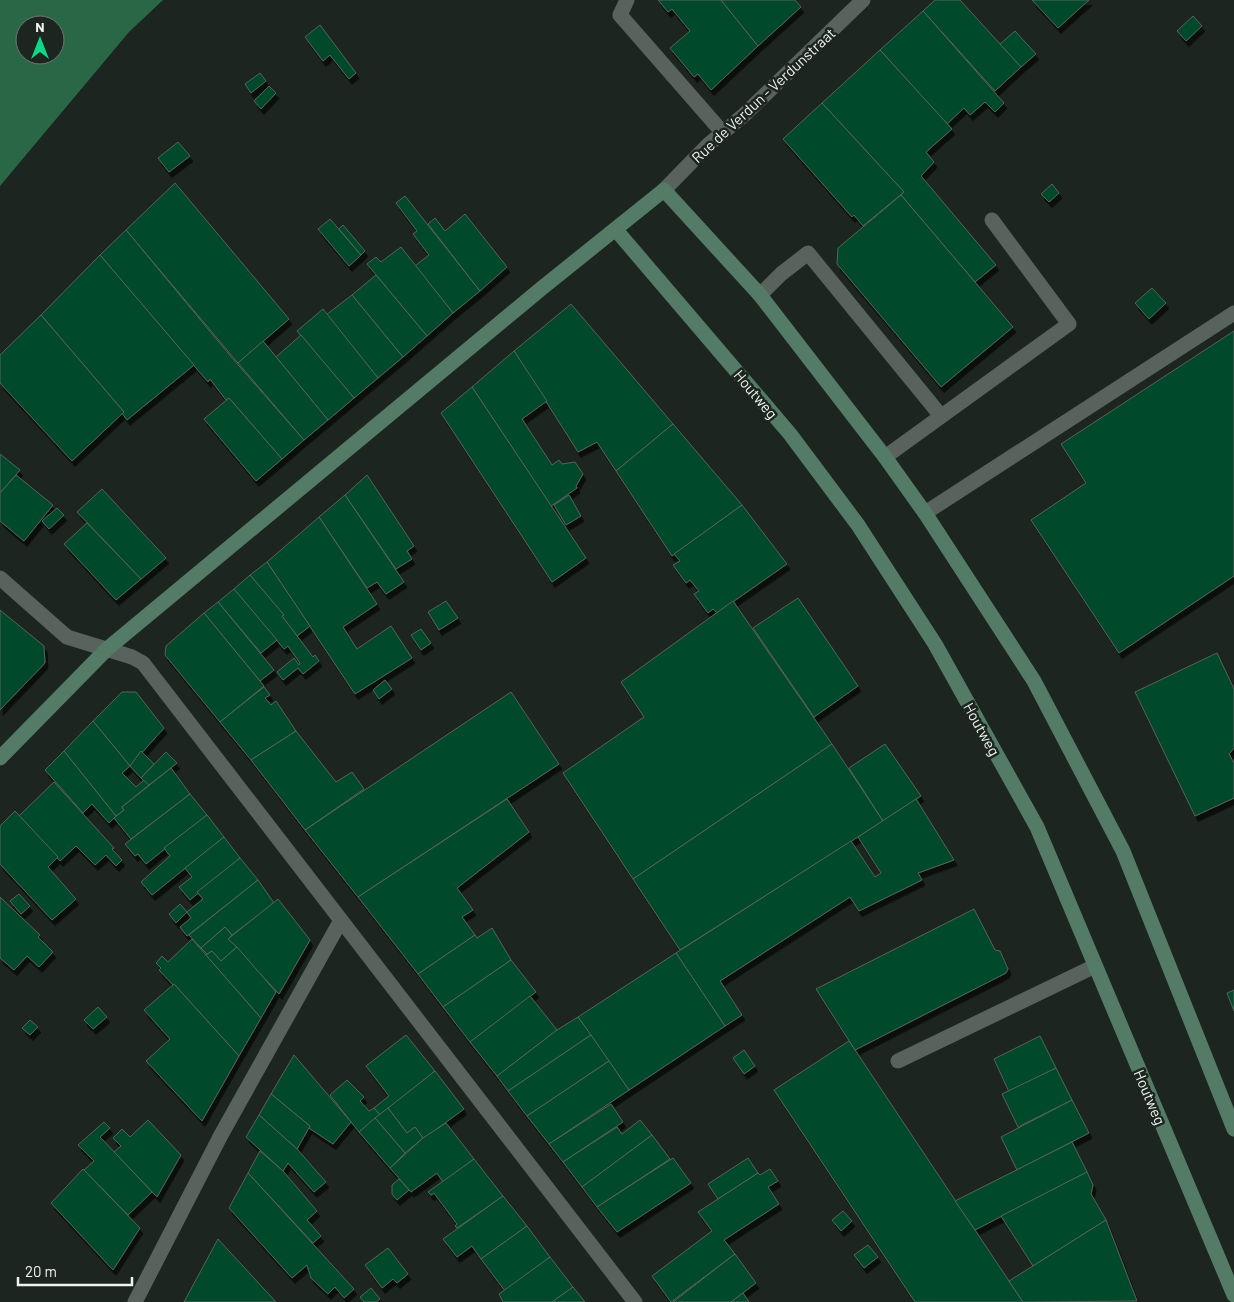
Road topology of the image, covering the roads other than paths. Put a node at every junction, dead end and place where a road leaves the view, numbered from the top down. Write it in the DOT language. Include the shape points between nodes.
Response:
graph roads {
  1 [pos="627,0"];
  2 [pos="862,0"];
  3 [pos="723,133"];
  4 [pos="664,190"];
  5 [pos="992,220"];
  6 [pos="616,230"];
  7 [pos="760,295"];
  8 [pos="1234,313"];
  9 [pos="941,416"];
  10 [pos="885,457"];
  11 [pos="925,513"];
  12 [pos="0,578"];
  13 [pos="107,649"];
  14 [pos="0,758"];
  15 [pos="340,922"];
  16 [pos="1095,966"];
  17 [pos="898,1061"];
  18 [pos="1234,1129"];
  19 [pos="1234,1295"];
  20 [pos="135,1302"];
  21 [pos="635,1302"];
  1 -- 3 [label="street" via="620,16"];
  2 -- 3 [label="street, Rue de Verdun - Verdunstraat"];
  3 -- 4 [label="street, Rue de Verdun - Verdunstraat"];
  4 -- 6 [label="main road"];
  4 -- 7 [label="main road"];
  5 -- 9 [label="street" via="1069,324"];
  6 -- 13 [label="main road"];
  6 -- 16 [label="main road, Houtweg" via="790,434 869,541 935,644 1036,827"];
  7 -- 9 [label="street" via="808,253"];
  7 -- 10 [label="main road"];
  8 -- 11 [label="street"];
  9 -- 10 [label="street"];
  10 -- 11 [label="main road"];
  11 -- 18 [label="main road" via="1034,681 1123,851"];
  12 -- 13 [label="street" via="67,638"];
  13 -- 14 [label="main road"];
  13 -- 15 [label="street" via="143,663"];
  15 -- 20 [label="street" via="221,1135"];
  15 -- 21 [label="street"];
  16 -- 17 [label="street"];
  16 -- 19 [label="main road, Houtweg"];
}
